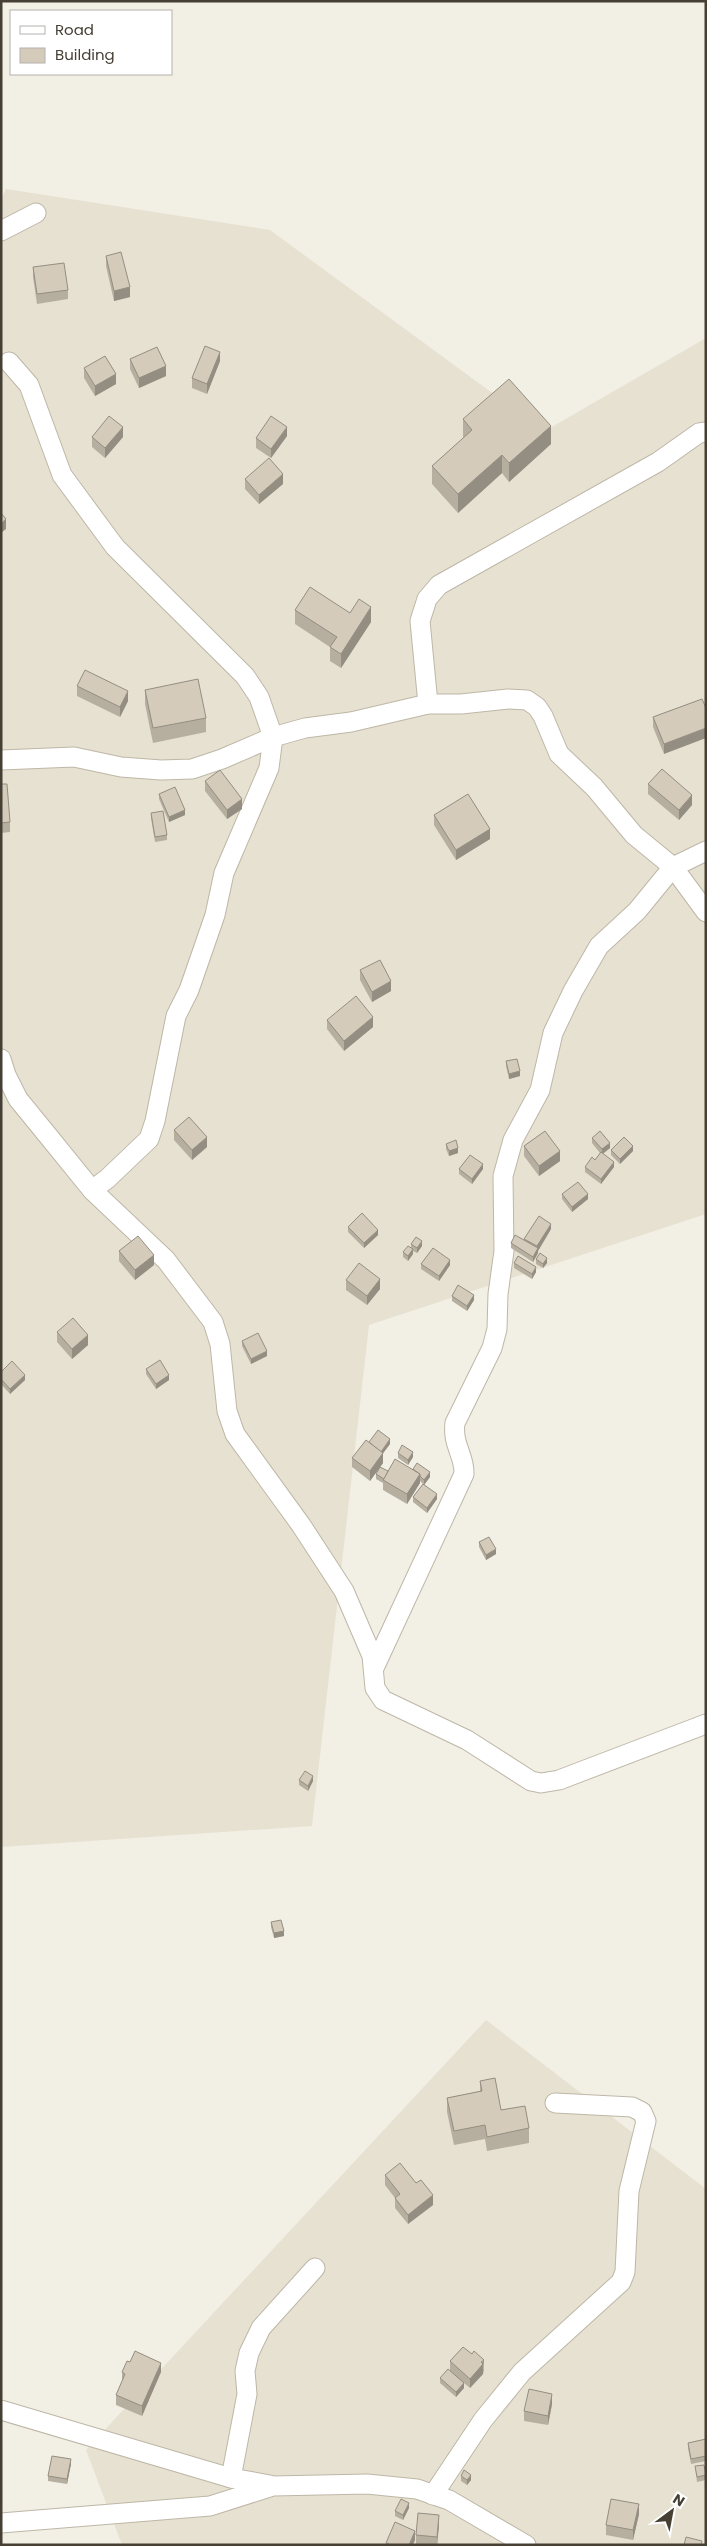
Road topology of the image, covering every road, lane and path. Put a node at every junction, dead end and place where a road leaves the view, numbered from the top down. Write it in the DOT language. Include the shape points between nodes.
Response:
graph roads {
  1 [pos="36,213"];
  2 [pos="1,231"];
  3 [pos="9,362"];
  4 [pos="706,432"];
  5 [pos="428,704"];
  6 [pos="274,737"];
  7 [pos="1,760"];
  8 [pos="706,851"];
  9 [pos="673,867"];
  10 [pos="706,912"];
  11 [pos="1,1059"];
  12 [pos="92,1190"];
  13 [pos="374,1668"];
  14 [pos="706,1724"];
  15 [pos="555,2103"];
  16 [pos="315,2268"];
  17 [pos="1,2410"];
  18 [pos="231,2478"];
  19 [pos="273,2486"];
  20 [pos="433,2495"];
  21 [pos="1,2523"];
  22 [pos="526,2545"];
  1 -- 2 [label="street"];
  3 -- 6 [label="street" via="30,385 62,475 115,547 245,676 259,697"];
  4 -- 5 [label="street" via="439,585 427,599 420,621"];
  5 -- 6 [label="street"];
  5 -- 9 [label="street" via="527,700 543,716 560,754 594,787 634,835"];
  6 -- 7 [label="street" via="192,769 121,767 74,758"];
  6 -- 12 [label="street" via="269,768 224,874 215,914 189,990 176,1016 149,1140"];
  8 -- 9 [label="street"];
  9 -- 10 [label="street"];
  9 -- 13 [label="street" via="637,911 599,946 590,961 554,1033 540,1090 513,1140 503,1176 504,1251 497,1329 492,1348 455,1424 453,1435 464,1474"];
  11 -- 12 [label="street" via="18,1099"];
  12 -- 13 [label="street" via="166,1260 212,1322 220,1344 227,1411 235,1434 344,1590"];
  13 -- 14 [label="street" via="375,1688 382,1700 467,1740 520,1776 541,1783 559,1780"];
  15 -- 20 [label="street" via="632,2107 642,2112 646,2121 629,2192 625,2272 621,2282 522,2372 483,2420"];
  16 -- 18 [label="street" via="261,2328 249,2353 245,2371 247,2394"];
  17 -- 18 [label="street"];
  18 -- 19 [label="street"];
  19 -- 20 [label="street" via="367,2484 417,2489"];
  19 -- 21 [label="street" via="210,2506"];
  20 -- 22 [label="street" via="491,2522"];
}
